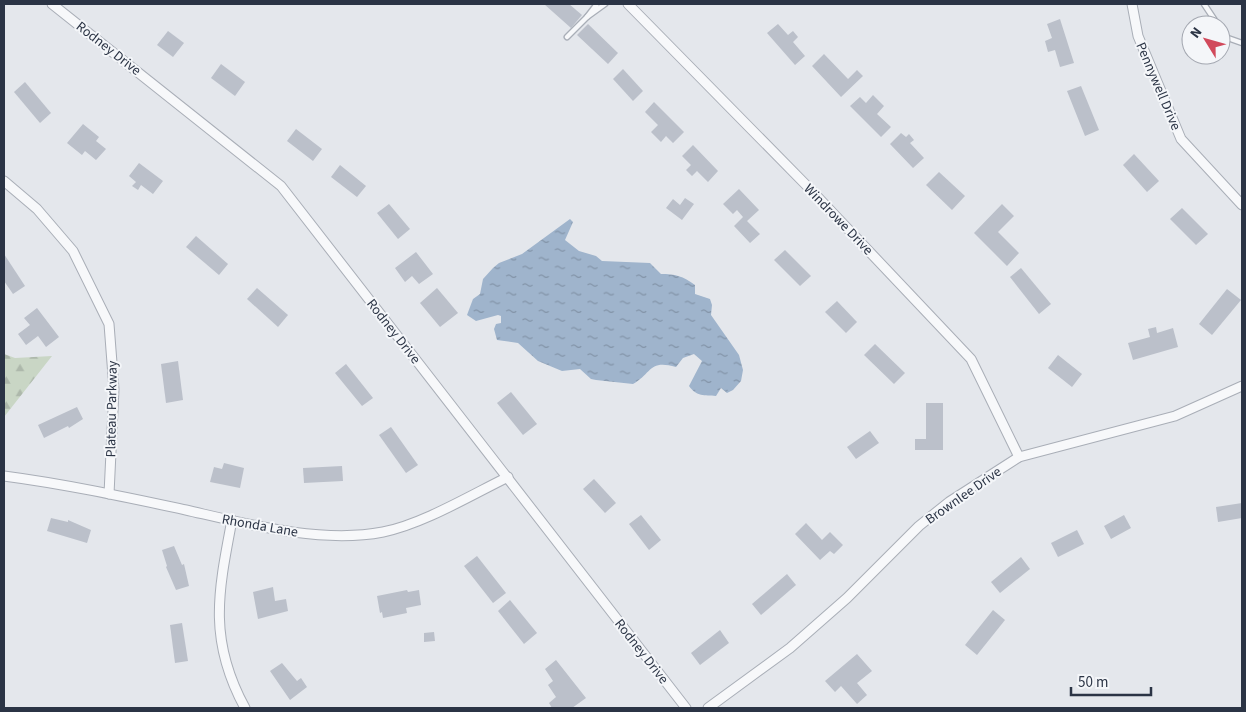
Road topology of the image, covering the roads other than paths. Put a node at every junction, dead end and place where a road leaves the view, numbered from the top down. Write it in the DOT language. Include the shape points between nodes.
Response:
graph roads {
  1 [pos="52,4"];
  2 [pos="597,4"];
  3 [pos="605,4"];
  4 [pos="628,4"];
  5 [pos="1132,4"];
  6 [pos="1204,4"];
  7 [pos="1211,15"];
  8 [pos="587,17"];
  9 [pos="567,37"];
  10 [pos="4,181"];
  11 [pos="1242,205"];
  12 [pos="1242,386"];
  13 [pos="1019,457"];
  14 [pos="4,476"];
  15 [pos="508,477"];
  16 [pos="109,494"];
  17 [pos="232,520"];
  18 [pos="245,708"];
  19 [pos="686,708"];
  20 [pos="708,708"];
  1 -- 15 [label="street, Rodney Drive" via="281,186"];
  2 -- 8 [label="lane"];
  3 -- 8 [label="lane"];
  4 -- 13 [label="street, Windrowe Drive" via="971,359"];
  5 -- 11 [label="street, Pennywell Drive" via="1138,36 1181,140"];
  6 -- 7 [label="lane"];
  8 -- 9 [label="lane"];
  10 -- 16 [label="street, Plateau Parkway" via="36,209 73,251 109,324 114,389"];
  12 -- 13 [label="street, Brownlee Drive" via="1175,416"];
  13 -- 20 [label="street, Brownlee Drive" via="949,502 790,648"];
  14 -- 16 [label="street, Rhonda Lane"];
  15 -- 17 [label="street, Rhonda Lane" via="406,525 370,534 307,533"];
  15 -- 19 [label="street, Rodney Drive"];
  16 -- 17 [label="street, Rhonda Lane"];
  17 -- 18 [label="street" via="222,571 219,632 228,670"];
}
